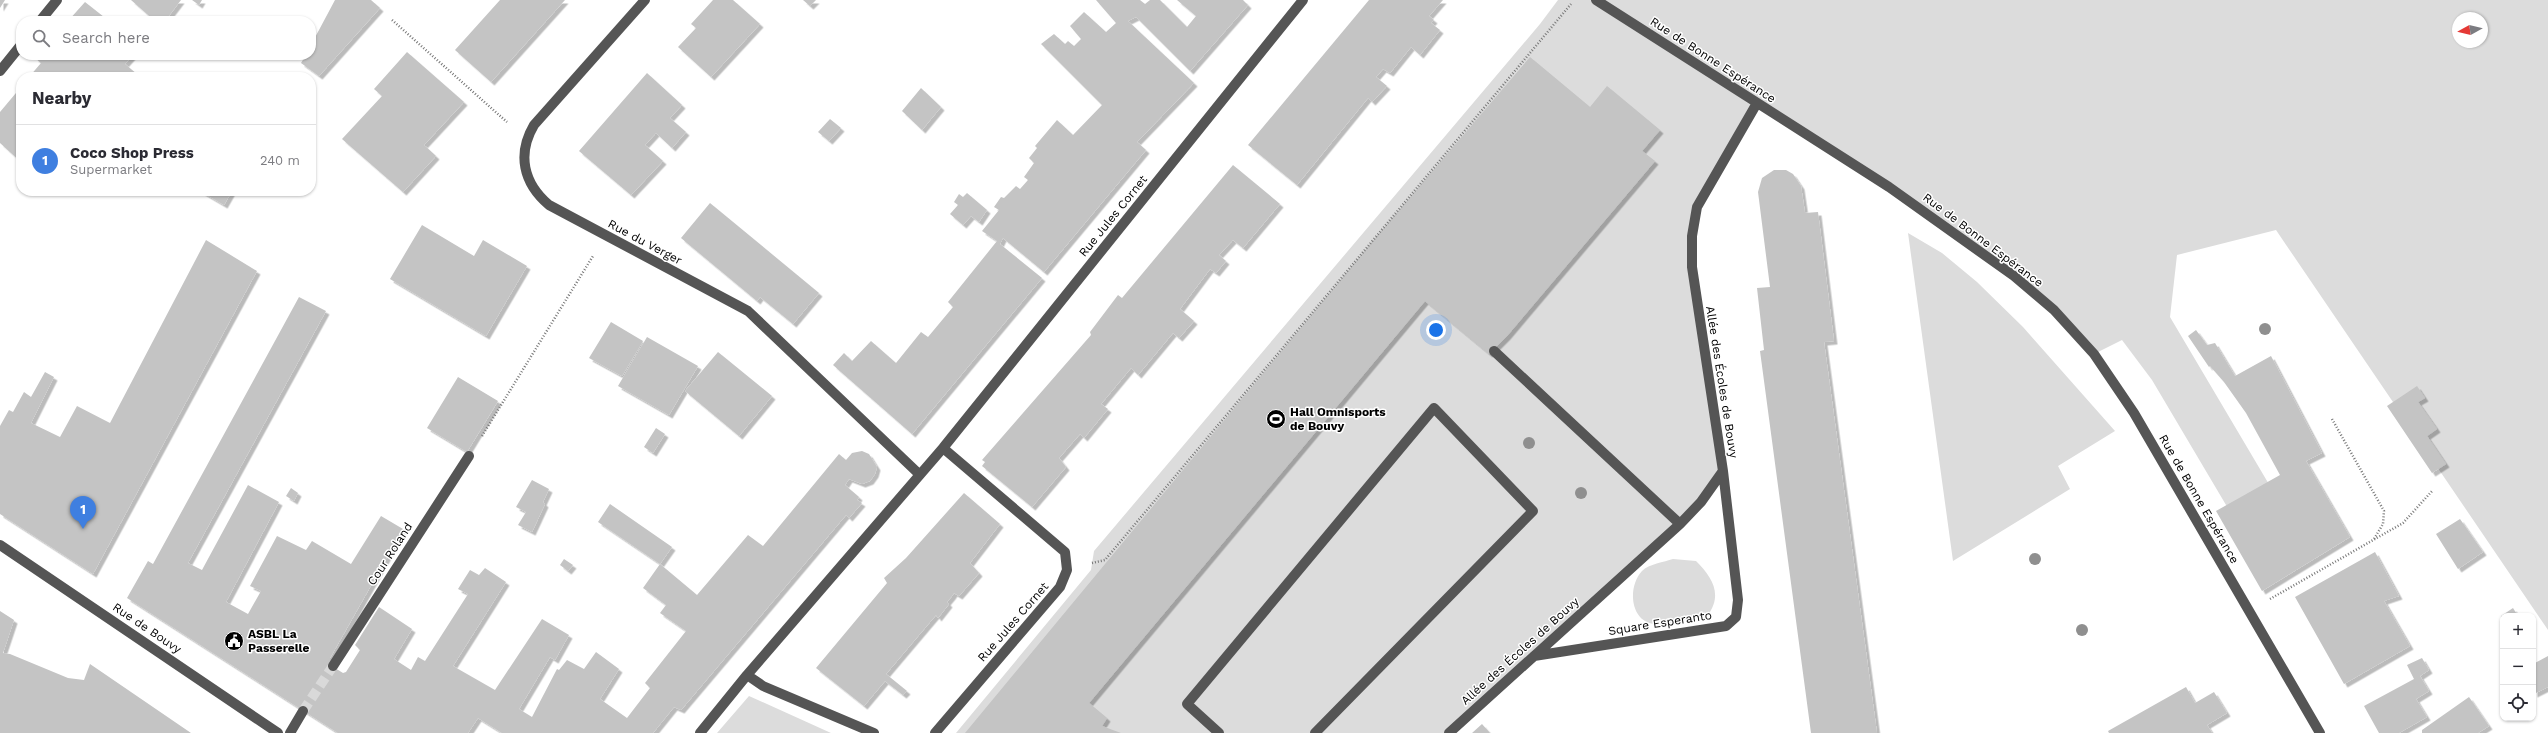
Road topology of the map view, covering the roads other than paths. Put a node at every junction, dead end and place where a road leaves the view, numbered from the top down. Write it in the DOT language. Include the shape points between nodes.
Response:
graph roads {
  1 [pos="57,0"];
  2 [pos="645,0"];
  3 [pos="1304,0"];
  4 [pos="1596,0"];
  5 [pos="44,16"];
  6 [pos="16,51"];
  7 [pos="0,71"];
  8 [pos="1757,103"];
  9 [pos="1494,351"];
  10 [pos="943,448"];
  11 [pos="469,456"];
  12 [pos="1723,470"];
  13 [pos="919,474"];
  14 [pos="1680,524"];
  15 [pos="0,545"];
  16 [pos="1534,656"];
  17 [pos="333,666"];
  18 [pos="747,675"];
  19 [pos="303,711"];
  20 [pos="278,733"];
  21 [pos="290,733"];
  22 [pos="700,733"];
  23 [pos="874,733"];
  24 [pos="935,733"];
  25 [pos="1219,733"];
  26 [pos="1315,733"];
  27 [pos="1450,733"];
  28 [pos="2320,733"];
  1 -- 5 [label="street"];
  2 -- 13 [label="street, Rue du Verger" via="534,125 526,139 525,164 528,181 536,194 549,205 748,311"];
  3 -- 10 [label="street, Rue Jules Cornet"];
  4 -- 8 [label="street, Rue de Bonne Espérance"];
  6 -- 7 [label="street"];
  8 -- 12 [label="street, Allée des Écoles de Bouvy" via="1697,207 1692,236 1692,267"];
  8 -- 28 [label="street, Rue de Bonne Espérance" via="1889,187 2014,276 2054,310 2094,354 2134,413"];
  9 -- 14 [label="street"];
  10 -- 13 [label="street, Rue Jules Cornet"];
  10 -- 24 [label="street, Rue Jules Cornet" via="1065,552 1067,570 1060,587"];
  11 -- 17 [label="street, Cour Roland"];
  12 -- 14 [label="street, Allée des Écoles de Bouvy" via="1701,502"];
  12 -- 16 [label="street, Square Esperanto" via="1738,600 1736,617 1726,626"];
  13 -- 18 [label="street, Rue Jules Cornet"];
  14 -- 16 [label="street, Allée des Écoles de Bouvy"];
  15 -- 20 [label="street, Rue de Bouvy"];
  16 -- 27 [label="street, Allée des Écoles de Bouvy"];
  18 -- 22 [label="street, Rue Jules Cornet"];
  18 -- 23 [label="street" via="763,686"];
  19 -- 21 [label="street"];
  25 -- 26 [label="street" via="1187,704 1434,408 1533,511"];
}
